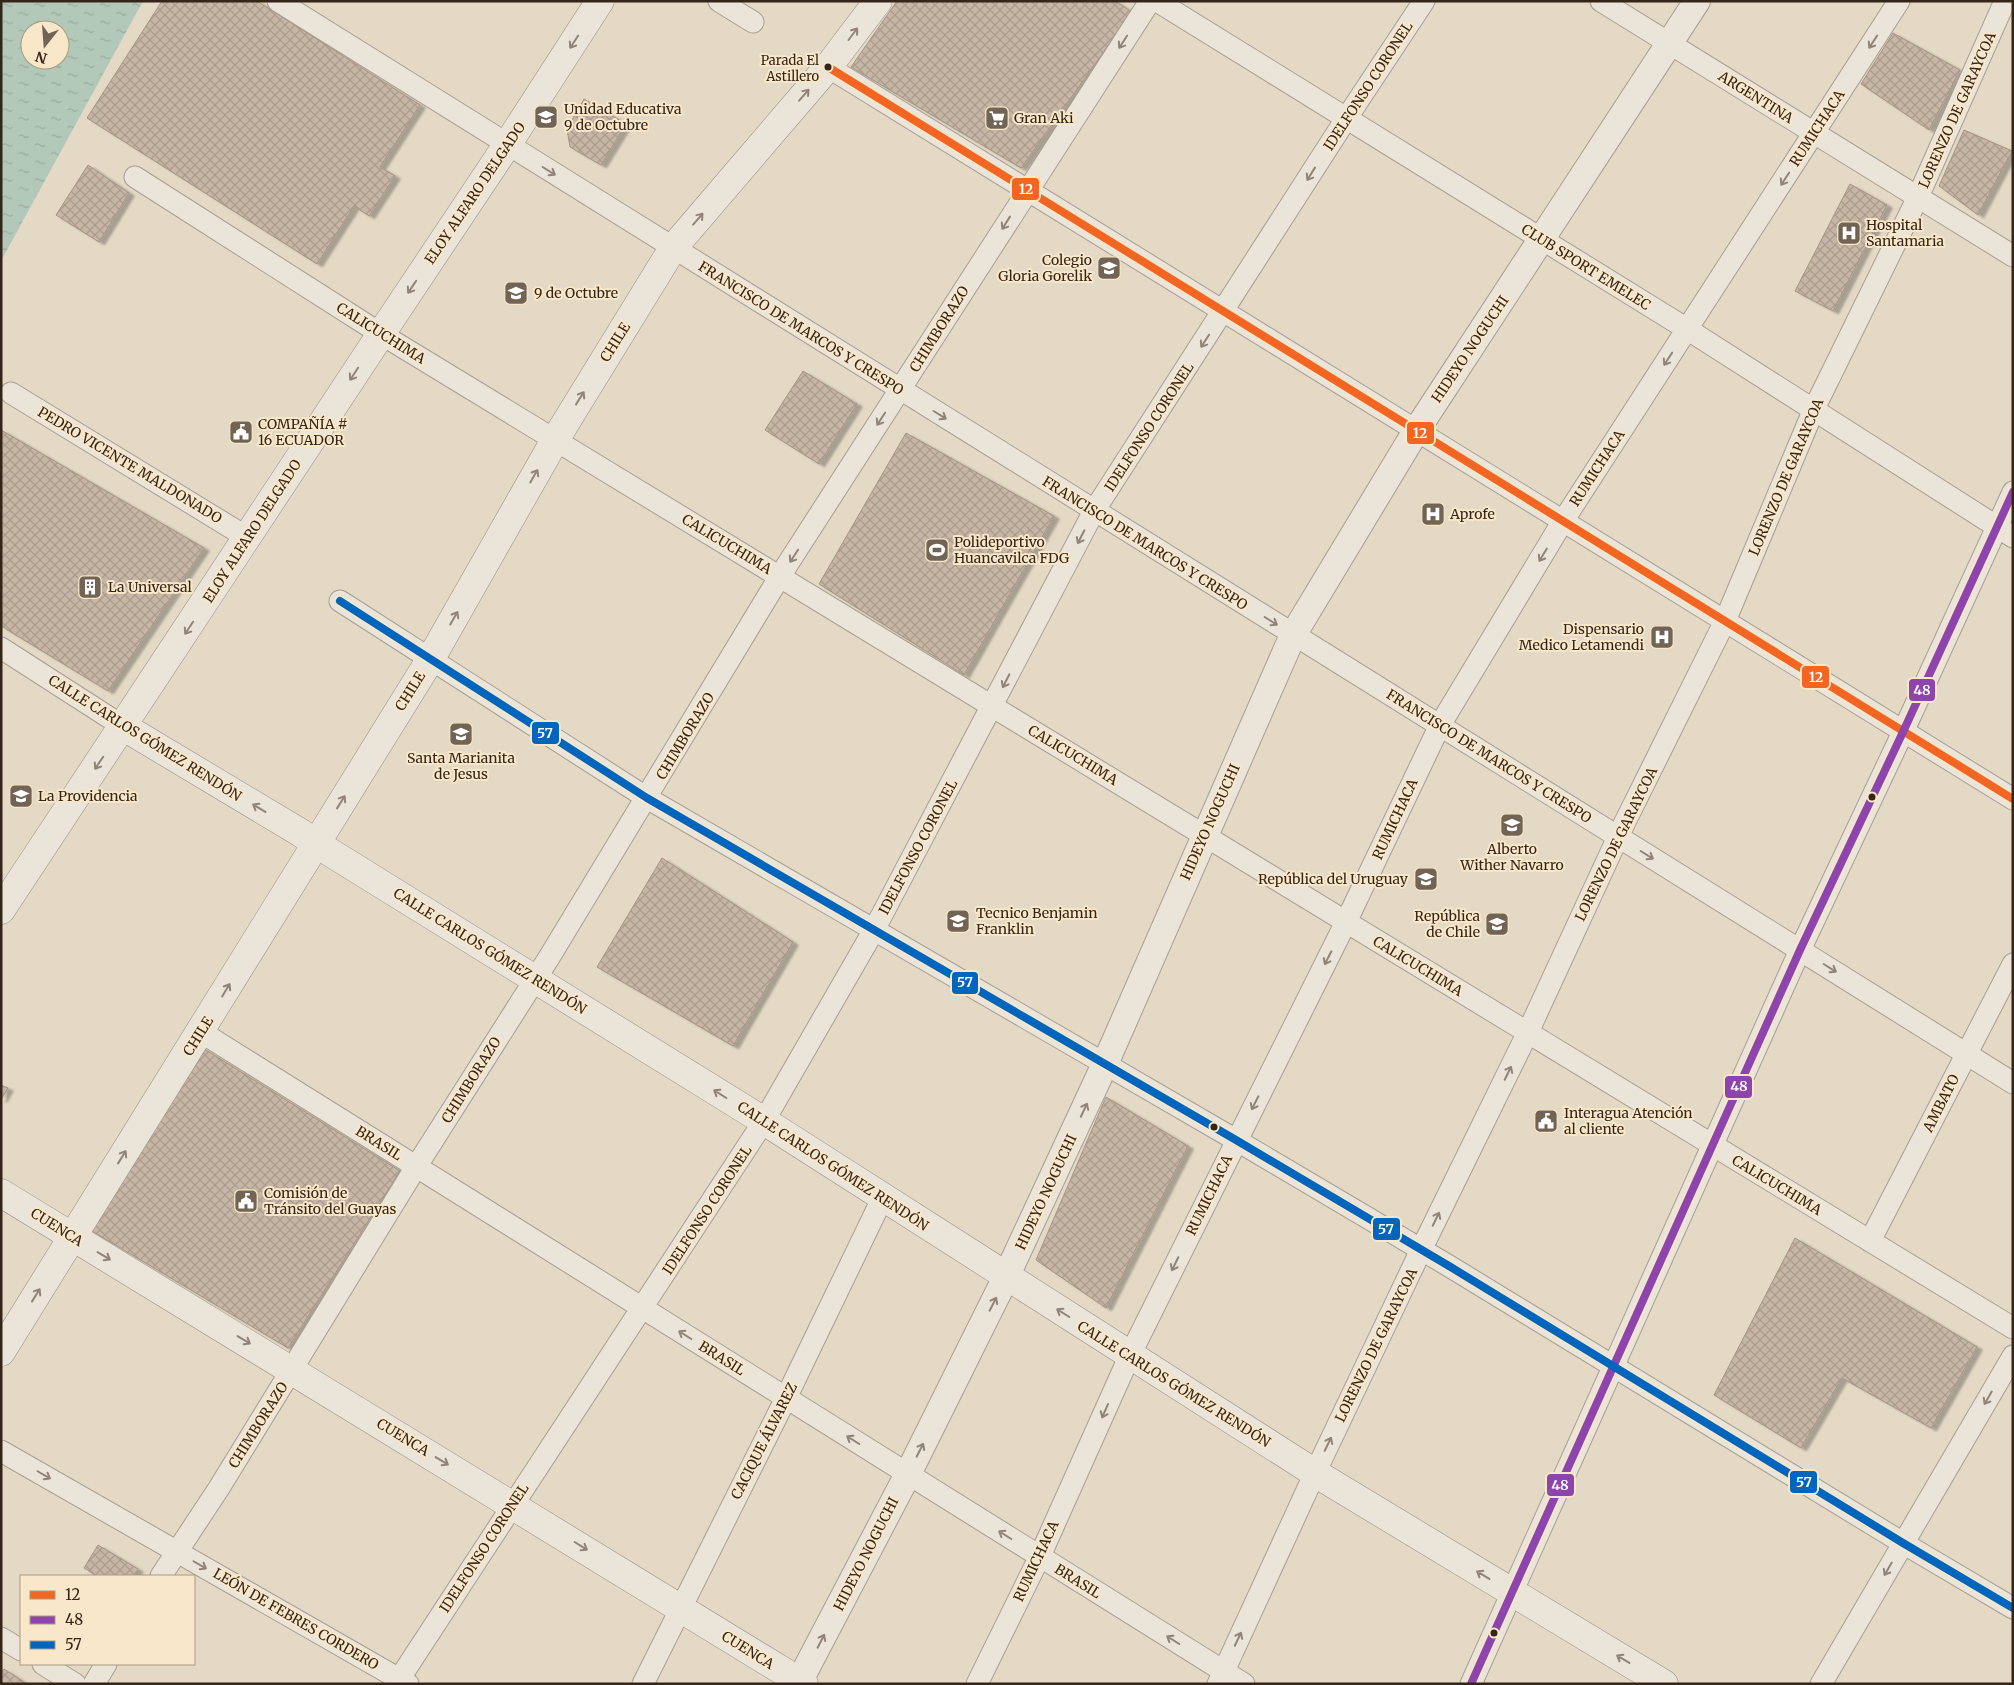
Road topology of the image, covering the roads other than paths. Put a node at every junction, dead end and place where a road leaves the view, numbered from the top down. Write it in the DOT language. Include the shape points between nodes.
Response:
graph roads {
  1 [pos="278,1"];
  2 [pos="600,1"];
  3 [pos="719,1"];
  4 [pos="878,1"];
  5 [pos="1150,1"];
  6 [pos="1157,1"];
  7 [pos="1424,1"];
  8 [pos="1601,1"];
  9 [pos="1697,1"];
  10 [pos="1899,1"];
  11 [pos="2006,1"];
  12 [pos="753,22"];
  13 [pos="1669,43"];
  14 [pos="828,67"];
  15 [pos="1346,119"];
  16 [pos="1814,133"];
  17 [pos="507,145"];
  18 [pos="135,177"];
  19 [pos="1027,190"];
  20 [pos="1918,197"];
  21 [pos="1542,240"];
  22 [pos="673,248"];
  23 [pos="2013,256"];
  24 [pos="1224,312"];
  25 [pos="1687,329"];
  26 [pos="381,334"];
  27 [pos="900,390"];
  28 [pos="11,393"];
  29 [pos="1814,409"];
  30 [pos="1416,431"];
  31 [pos="555,440"];
  32 [pos="2013,492"];
  33 [pos="1094,512"];
  34 [pos="1563,521"];
  35 [pos="2005,532"];
  36 [pos="248,538"];
  37 [pos="780,576"];
  38 [pos="340,601"];
  39 [pos="1725,621"];
  40 [pos="1293,635"];
  41 [pos="1,648"];
  42 [pos="430,660"];
  43 [pos="993,706"];
  44 [pos="1440,724"];
  45 [pos="124,727"];
  46 [pos="1903,732"];
  47 [pos="647,798"];
  48 [pos="2013,799"];
  49 [pos="1204,835"];
  50 [pos="1618,838"];
  51 [pos="315,843"];
  52 [pos="3,918"];
  53 [pos="1346,922"];
  54 [pos="874,930"];
  55 [pos="1800,950"];
  56 [pos="2013,964"];
  57 [pos="535,980"];
  58 [pos="201,1032"];
  59 [pos="1528,1032"];
  60 [pos="1966,1054"];
  61 [pos="1105,1064"];
  62 [pos="2013,1083"];
  63 [pos="764,1121"];
  64 [pos="1236,1140"];
  65 [pos="1713,1146"];
  66 [pos="416,1167"];
  67 [pos="1,1193"];
  68 [pos="883,1197"];
  69 [pos="72,1237"];
  70 [pos="1870,1241"];
  71 [pos="1421,1250"];
  72 [pos="1006,1277"];
  73 [pos="643,1308"];
  74 [pos="2013,1328"];
  75 [pos="1,1352"];
  76 [pos="1130,1355"];
  77 [pos="2013,1356"];
  78 [pos="1613,1366"];
  79 [pos="292,1369"];
  80 [pos="786,1398"];
  81 [pos="1,1450"];
  82 [pos="1314,1473"];
  83 [pos="908,1474"];
  84 [pos="512,1504"];
  85 [pos="1903,1543"];
  86 [pos="177,1552"];
  87 [pos="1040,1556"];
  88 [pos="162,1575"];
  89 [pos="1512,1593"];
  90 [pos="680,1608"];
  91 [pos="2013,1608"];
  92 [pos="1,1638"];
  93 [pos="20,1649"];
  94 [pos="45,1665"];
  95 [pos="105,1665"];
  96 [pos="1220,1677"];
  97 [pos="401,1682"];
  98 [pos="801,1683"];
  99 [pos="75,1684"];
  100 [pos="94,1684"];
  101 [pos="643,1684"];
  102 [pos="977,1684"];
  103 [pos="1244,1684"];
  104 [pos="1471,1684"];
  105 [pos="1664,1684"];
  106 [pos="1821,1684"];
  1 -- 17 [label="street, FRANCISCO DE MARCOS Y CRESPO"];
  2 -- 17 [label="main road, ELOY ALFARO DELGADO, one-way"];
  3 -- 12 [label="street"];
  14 -- 4 [label="main road, CHILE, one-way"];
  5 -- 19 [label="street, CHIMBORAZO, one-way"];
  6 -- 15 [label="street, CLUB SPORT EMELEC"];
  7 -- 15 [label="street, IDELFONSO CORONEL"];
  8 -- 13 [label="street, ARGENTINA"];
  9 -- 13 [label="street, HIDEYO NOGUCHI"];
  10 -- 16 [label="street, RUMICHACA, one-way"];
  11 -- 20 [label="street, LORENZO DE GARAYCOA"];
  13 -- 16 [label="street, ARGENTINA"];
  13 -- 21 [label="street, HIDEYO NOGUCHI"];
  14 -- 19 [label="street"];
  22 -- 14 [label="main road, CHILE, one-way"];
  15 -- 21 [label="street, CLUB SPORT EMELEC"];
  15 -- 24 [label="street, IDELFONSO CORONEL, one-way"];
  16 -- 20 [label="street, ARGENTINA"];
  16 -- 25 [label="street, RUMICHACA, one-way"];
  17 -- 22 [label="street, FRANCISCO DE MARCOS Y CRESPO, one-way"];
  17 -- 26 [label="main road, ELOY ALFARO DELGADO, one-way"];
  18 -- 26 [label="street, CALICUCHIMA"];
  19 -- 24 [label="street"];
  19 -- 27 [label="street, CHIMBORAZO, one-way"];
  20 -- 23 [label="street, ARGENTINA"];
  20 -- 29 [label="street, LORENZO DE GARAYCOA"];
  21 -- 25 [label="street, CLUB SPORT EMELEC"];
  21 -- 30 [label="street, HIDEYO NOGUCHI"];
  22 -- 27 [label="street, FRANCISCO DE MARCOS Y CRESPO"];
  31 -- 22 [label="main road, CHILE, one-way"];
  24 -- 30 [label="street"];
  24 -- 33 [label="street, IDELFONSO CORONEL, one-way"];
  25 -- 29 [label="street, CLUB SPORT EMELEC"];
  25 -- 34 [label="street, RUMICHACA, one-way"];
  26 -- 31 [label="street, CALICUCHIMA"];
  26 -- 36 [label="main road, ELOY ALFARO DELGADO, one-way"];
  27 -- 33 [label="street, FRANCISCO DE MARCOS Y CRESPO, one-way"];
  27 -- 37 [label="street, CHIMBORAZO, one-way"];
  28 -- 36 [label="street, PEDRO VICENTE MALDONADO"];
  29 -- 35 [label="street, CLUB SPORT EMELEC"];
  29 -- 39 [label="street, LORENZO DE GARAYCOA"];
  30 -- 34 [label="street"];
  30 -- 40 [label="street, HIDEYO NOGUCHI"];
  31 -- 37 [label="street, CALICUCHIMA"];
  42 -- 31 [label="main road, CHILE, one-way"];
  32 -- 35 [label="street"];
  33 -- 40 [label="street, FRANCISCO DE MARCOS Y CRESPO, one-way"];
  33 -- 43 [label="street, IDELFONSO CORONEL, one-way"];
  34 -- 39 [label="street"];
  34 -- 44 [label="street, RUMICHACA, one-way"];
  35 -- 46 [label="street"];
  36 -- 45 [label="main road, ELOY ALFARO DELGADO, one-way"];
  37 -- 43 [label="street, CALICUCHIMA"];
  37 -- 47 [label="street, CHIMBORAZO"];
  38 -- 42 [label="street"];
  39 -- 46 [label="street"];
  39 -- 50 [label="street, LORENZO DE GARAYCOA"];
  40 -- 44 [label="street, FRANCISCO DE MARCOS Y CRESPO"];
  40 -- 49 [label="street, HIDEYO NOGUCHI"];
  41 -- 45 [label="street, CALLE CARLOS GÓMEZ RENDÓN"];
  42 -- 47 [label="street"];
  51 -- 42 [label="main road, CHILE, one-way"];
  43 -- 49 [label="street, CALICUCHIMA"];
  43 -- 54 [label="street, IDELFONSO CORONEL"];
  44 -- 50 [label="street, FRANCISCO DE MARCOS Y CRESPO"];
  44 -- 53 [label="street, RUMICHACA"];
  51 -- 45 [label="main road, CALLE CARLOS GÓMEZ RENDÓN, one-way"];
  45 -- 52 [label="main road, ELOY ALFARO DELGADO, one-way"];
  46 -- 48 [label="street"];
  46 -- 55 [label="street"];
  47 -- 54 [label="street"];
  47 -- 57 [label="street, CHIMBORAZO"];
  49 -- 53 [label="street, CALICUCHIMA"];
  49 -- 61 [label="street, HIDEYO NOGUCHI"];
  50 -- 55 [label="street, FRANCISCO DE MARCOS Y CRESPO, one-way"];
  50 -- 59 [label="street, LORENZO DE GARAYCOA"];
  51 -- 57 [label="main road, CALLE CARLOS GÓMEZ RENDÓN"];
  58 -- 51 [label="main road, CHILE, one-way"];
  53 -- 59 [label="street, CALICUCHIMA"];
  53 -- 64 [label="street, RUMICHACA, one-way"];
  54 -- 61 [label="street"];
  54 -- 63 [label="street, IDELFONSO CORONEL"];
  55 -- 60 [label="street, FRANCISCO DE MARCOS Y CRESPO, one-way"];
  55 -- 65 [label="street"];
  56 -- 60 [label="street, AMBATO"];
  63 -- 57 [label="main road, CALLE CARLOS GÓMEZ RENDÓN, one-way"];
  57 -- 66 [label="street, CHIMBORAZO"];
  58 -- 66 [label="street, BRASIL"];
  69 -- 58 [label="main road, CHILE, one-way"];
  59 -- 65 [label="street, CALICUCHIMA"];
  71 -- 59 [label="street, LORENZO DE GARAYCOA, one-way"];
  60 -- 62 [label="street, FRANCISCO DE MARCOS Y CRESPO"];
  60 -- 70 [label="street, AMBATO"];
  61 -- 64 [label="street"];
  72 -- 61 [label="street, HIDEYO NOGUCHI, one-way"];
  63 -- 68 [label="main road, CALLE CARLOS GÓMEZ RENDÓN"];
  63 -- 73 [label="street, IDELFONSO CORONEL"];
  64 -- 71 [label="street"];
  64 -- 76 [label="street, RUMICHACA, one-way"];
  65 -- 70 [label="street, CALICUCHIMA"];
  65 -- 78 [label="street"];
  66 -- 73 [label="street, BRASIL"];
  66 -- 79 [label="street, CHIMBORAZO"];
  67 -- 69 [label="main road, CUENCA"];
  68 -- 72 [label="main road, CALLE CARLOS GÓMEZ RENDÓN"];
  68 -- 80 [label="street, CACIQUE ÁLVAREZ"];
  75 -- 69 [label="main road, CHILE, one-way"];
  69 -- 79 [label="main road, CUENCA, one-way"];
  70 -- 74 [label="street, CALICUCHIMA"];
  71 -- 78 [label="street"];
  82 -- 71 [label="street, LORENZO DE GARAYCOA, one-way"];
  76 -- 72 [label="main road, CALLE CARLOS GÓMEZ RENDÓN, one-way"];
  83 -- 72 [label="street, HIDEYO NOGUCHI, one-way"];
  80 -- 73 [label="street, BRASIL, one-way"];
  73 -- 84 [label="street, IDELFONSO CORONEL"];
  76 -- 82 [label="main road, CALLE CARLOS GÓMEZ RENDÓN"];
  76 -- 87 [label="street, RUMICHACA, one-way"];
  77 -- 85 [label="street, one-way"];
  78 -- 85 [label="street"];
  78 -- 89 [label="street"];
  79 -- 84 [label="main road, CUENCA, one-way"];
  79 -- 86 [label="street, CHIMBORAZO"];
  83 -- 80 [label="street, BRASIL, one-way"];
  80 -- 90 [label="street, CACIQUE ÁLVAREZ"];
  81 -- 86 [label="street, LEÓN DE FEBRES CORDERO, one-way"];
  89 -- 82 [label="main road, CALLE CARLOS GÓMEZ RENDÓN, one-way"];
  96 -- 82 [label="street, LORENZO DE GARAYCOA, one-way"];
  87 -- 83 [label="street, BRASIL, one-way"];
  98 -- 83 [label="street, HIDEYO NOGUCHI, one-way"];
  84 -- 90 [label="main road, CUENCA, one-way"];
  84 -- 97 [label="street, IDELFONSO CORONEL"];
  85 -- 91 [label="street"];
  85 -- 106 [label="street, one-way"];
  86 -- 88 [label="street, CHIMBORAZO"];
  86 -- 97 [label="street, LEÓN DE FEBRES CORDERO, one-way"];
  96 -- 87 [label="street, BRASIL, one-way"];
  87 -- 102 [label="street, RUMICHACA"];
  89 -- 104 [label="street"];
  105 -- 89 [label="main road, CALLE CARLOS GÓMEZ RENDÓN, one-way"];
  90 -- 98 [label="main road, CUENCA"];
  90 -- 101 [label="street, CACIQUE ÁLVAREZ"];
  92 -- 93 [label="street"];
  94 -- 99 [label="street"];
  95 -- 100 [label="street"];
  96 -- 103 [label="street, BRASIL"];
}
